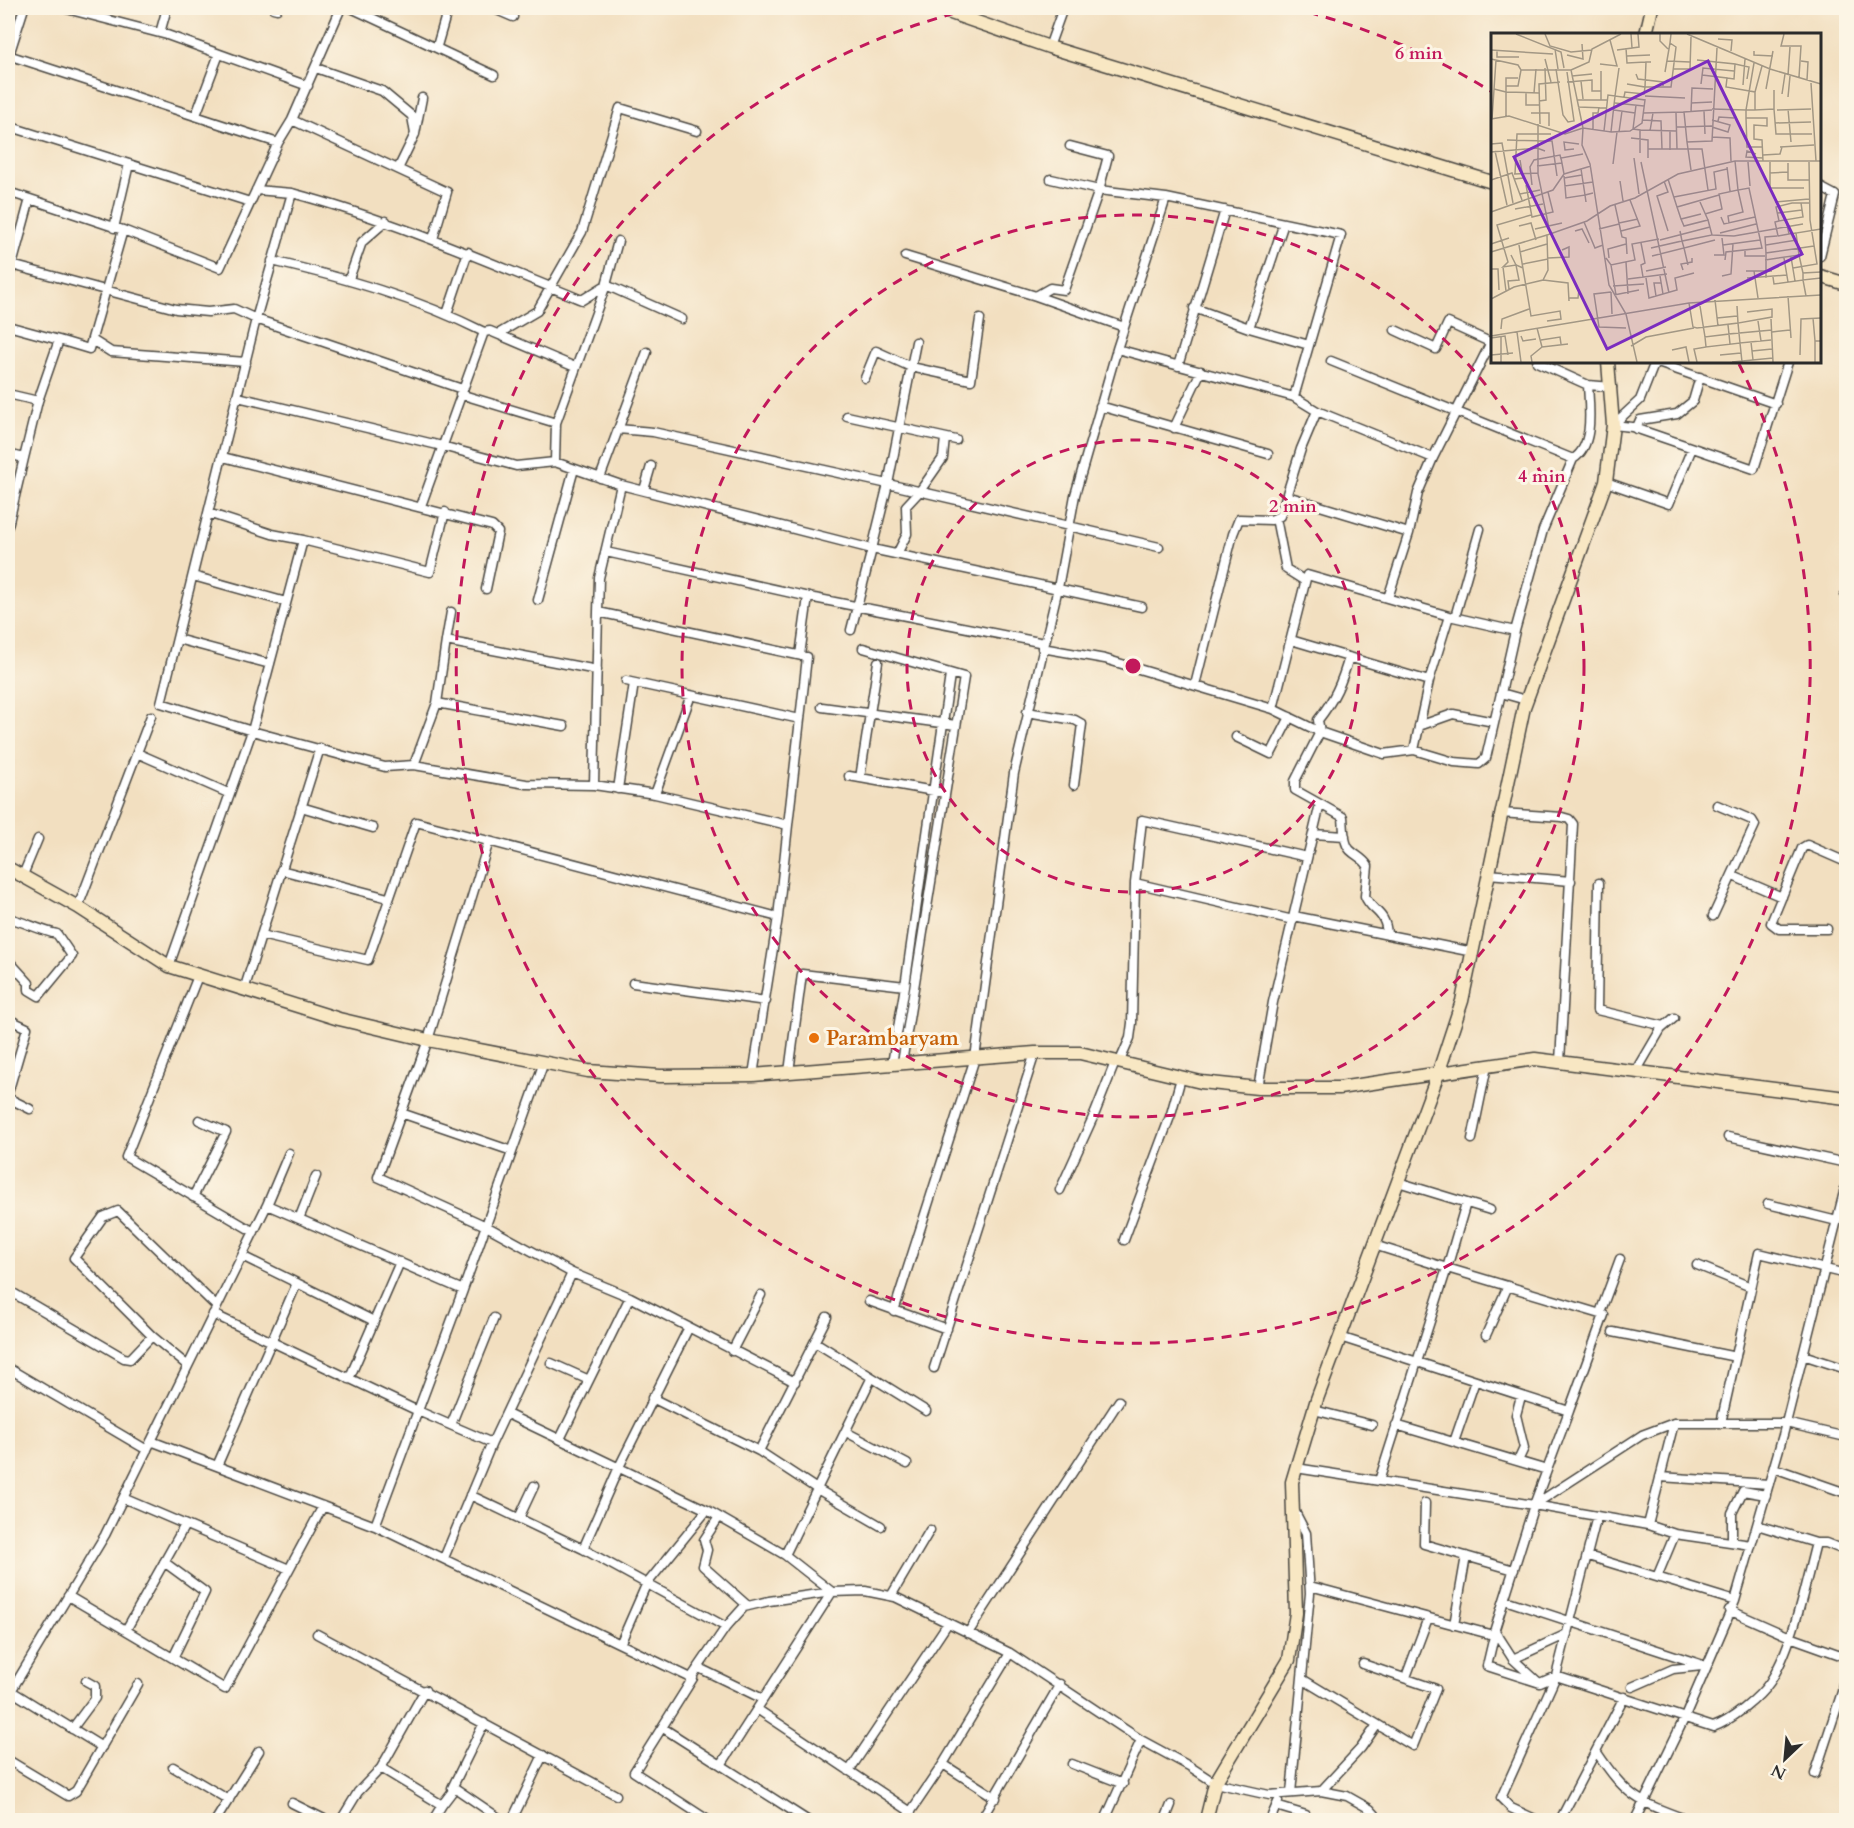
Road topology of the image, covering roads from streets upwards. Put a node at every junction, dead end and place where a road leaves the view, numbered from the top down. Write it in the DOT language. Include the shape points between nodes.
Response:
graph roads {
  1 [pos="24,8"];
  2 [pos="63,8"];
  3 [pos="104,8"];
  4 [pos="167,8"];
  5 [pos="341,8"];
  6 [pos="351,8"];
  7 [pos="448,8"];
  8 [pos="492,8"];
  9 [pos="936,8"];
  10 [pos="1063,8"];
  11 [pos="1652,8"];
  12 [pos="513,17"];
  13 [pos="101,18"];
  14 [pos="160,33"];
  15 [pos="1646,33"];
  16 [pos="437,46"];
  17 [pos="1049,47"];
  18 [pos="219,54"];
  19 [pos="8,57"];
  20 [pos="316,68"];
  21 [pos="494,75"];
  22 [pos="308,86"];
  23 [pos="422,98"];
  24 [pos="196,115"];
  25 [pos="292,120"];
  26 [pos="8,126"];
  27 [pos="697,131"];
  28 [pos="415,134"];
  29 [pos="278,143"];
  30 [pos="1071,146"];
  31 [pos="129,164"];
  32 [pos="398,169"];
  33 [pos="1051,179"];
  34 [pos="1491,182"];
  35 [pos="1821,188"];
  36 [pos="256,190"];
  37 [pos="1099,190"];
  38 [pos="8,192"];
  39 [pos="292,193"];
  40 [pos="1166,198"];
  41 [pos="30,199"];
  42 [pos="250,202"];
  43 [pos="1226,210"];
  44 [pos="386,221"];
  45 [pos="1284,223"];
  46 [pos="118,229"];
  47 [pos="433,239"];
  48 [pos="618,241"];
  49 [pos="468,252"];
  50 [pos="1821,252"];
  51 [pos="905,256"];
  52 [pos="272,261"];
  53 [pos="10,265"];
  54 [pos="1821,276"];
  55 [pos="349,279"];
  56 [pos="8,280"];
  57 [pos="1846,284"];
  58 [pos="606,285"];
  59 [pos="550,287"];
  60 [pos="107,290"];
  61 [pos="1035,296"];
  62 [pos="1194,308"];
  63 [pos="447,314"];
  64 [pos="256,319"];
  65 [pos="682,319"];
  66 [pos="980,319"];
  67 [pos="8,326"];
  68 [pos="1124,327"];
  69 [pos="1249,328"];
  70 [pos="1395,330"];
  71 [pos="484,332"];
  72 [pos="498,334"];
  73 [pos="59,340"];
  74 [pos="92,340"];
  75 [pos="916,342"];
  76 [pos="1491,342"];
  77 [pos="1491,344"];
  78 [pos="1309,345"];
  79 [pos="1117,349"];
  80 [pos="647,352"];
  81 [pos="1331,361"];
  82 [pos="246,362"];
  83 [pos="1539,363"];
  84 [pos="1608,363"];
  85 [pos="1655,363"];
  86 [pos="1658,363"];
  87 [pos="1786,363"];
  88 [pos="1178,366"];
  89 [pos="575,367"];
  90 [pos="911,367"];
  91 [pos="1201,371"];
  92 [pos="1700,377"];
  93 [pos="865,378"];
  94 [pos="1588,385"];
  95 [pos="1612,387"];
  96 [pos="461,391"];
  97 [pos="8,394"];
  98 [pos="238,397"];
  99 [pos="1294,397"];
  100 [pos="38,401"];
  101 [pos="1776,404"];
  102 [pos="1100,406"];
  103 [pos="1317,411"];
  104 [pos="1457,413"];
  105 [pos="847,416"];
  106 [pos="556,423"];
  107 [pos="1613,425"];
  108 [pos="897,427"];
  109 [pos="1174,428"];
  110 [pos="618,429"];
  111 [pos="1636,429"];
  112 [pos="945,438"];
  113 [pos="956,440"];
  114 [pos="442,446"];
  115 [pos="1692,448"];
  116 [pos="8,454"];
  117 [pos="1268,454"];
  118 [pos="223,457"];
  119 [pos="24,458"];
  120 [pos="1433,458"];
  121 [pos="1573,459"];
  122 [pos="555,462"];
  123 [pos="651,466"];
  124 [pos="574,469"];
  125 [pos="600,478"];
  126 [pos="1606,482"];
  127 [pos="888,483"];
  128 [pos="621,485"];
  129 [pos="644,490"];
  130 [pos="921,491"];
  131 [pos="12,494"];
  132 [pos="1287,496"];
  133 [pos="421,506"];
  134 [pos="445,512"];
  135 [pos="208,513"];
  136 [pos="1276,518"];
  137 [pos="1070,524"];
  138 [pos="8,526"];
  139 [pos="1480,529"];
  140 [pos="1409,533"];
  141 [pos="303,540"];
  142 [pos="1159,548"];
  143 [pos="872,549"];
  144 [pos="606,552"];
  145 [pos="897,554"];
  146 [pos="193,576"];
  147 [pos="1305,581"];
  148 [pos="1058,588"];
  149 [pos="486,589"];
  150 [pos="808,597"];
  151 [pos="1388,598"];
  152 [pos="538,600"];
  153 [pos="286,602"];
  154 [pos="857,606"];
  155 [pos="1142,607"];
  156 [pos="451,612"];
  157 [pos="598,612"];
  158 [pos="1452,616"];
  159 [pos="851,630"];
  160 [pos="1515,631"];
  161 [pos="177,639"];
  162 [pos="1291,640"];
  163 [pos="447,641"];
  164 [pos="1043,646"];
  165 [pos="862,648"];
  166 [pos="800,655"];
  167 [pos="1349,657"];
  168 [pos="878,662"];
  169 [pos="270,664"];
  170 [pos="597,670"];
  171 [pos="950,675"];
  172 [pos="1429,681"];
  173 [pos="1195,685"];
  174 [pos="1501,693"];
  175 [pos="691,695"];
  176 [pos="1526,700"];
  177 [pos="437,704"];
  178 [pos="822,707"];
  179 [pos="1273,709"];
  180 [pos="1027,712"];
  181 [pos="870,714"];
  182 [pos="151,716"];
  183 [pos="1290,717"];
  184 [pos="800,719"];
  185 [pos="1494,722"];
  186 [pos="943,723"];
  187 [pos="956,725"];
  188 [pos="564,726"];
  189 [pos="1419,726"];
  190 [pos="252,731"];
  191 [pos="1320,732"];
  192 [pos="1236,737"];
  193 [pos="320,748"];
  194 [pos="1414,750"];
  195 [pos="137,753"];
  196 [pos="414,765"];
  197 [pos="849,776"];
  198 [pos="860,778"];
  199 [pos="1074,785"];
  200 [pos="594,786"];
  201 [pos="618,789"];
  202 [pos="931,791"];
  203 [pos="228,793"];
  204 [pos="945,793"];
  205 [pos="655,794"];
  206 [pos="1320,804"];
  207 [pos="1717,805"];
  208 [pos="301,807"];
  209 [pos="1500,813"];
  210 [pos="788,825"];
  211 [pos="373,828"];
  212 [pos="1312,834"];
  213 [pos="1345,836"];
  214 [pos="38,839"];
  215 [pos="489,841"];
  216 [pos="1307,857"];
  217 [pos="1846,862"];
  218 [pos="8,868"];
  219 [pos="281,870"];
  220 [pos="1488,874"];
  221 [pos="23,875"];
  222 [pos="1733,876"];
  223 [pos="1571,881"];
  224 [pos="1135,884"];
  225 [pos="1599,884"];
  226 [pos="1782,897"];
  227 [pos="388,898"];
  228 [pos="78,907"];
  229 [pos="1713,916"];
  230 [pos="778,917"];
  231 [pos="8,918"];
  232 [pos="1293,918"];
  233 [pos="1827,929"];
  234 [pos="261,934"];
  235 [pos="1387,935"];
  236 [pos="1473,952"];
  237 [pos="8,960"];
  238 [pos="169,966"];
  239 [pos="198,976"];
  240 [pos="633,983"];
  241 [pos="905,986"];
  242 [pos="244,990"];
  243 [pos="766,1001"];
  244 [pos="1674,1018"];
  245 [pos="8,1019"];
  246 [pos="1664,1026"];
  247 [pos="428,1040"];
  248 [pos="1035,1053"];
  249 [pos="975,1058"];
  250 [pos="1118,1060"];
  251 [pos="544,1062"];
  252 [pos="1560,1062"];
  253 [pos="897,1064"];
  254 [pos="1487,1066"];
  255 [pos="1636,1070"];
  256 [pos="789,1072"];
  257 [pos="1438,1074"];
  258 [pos="753,1075"];
  259 [pos="1181,1078"];
  260 [pos="1258,1088"];
  261 [pos="8,1093"];
  262 [pos="8,1098"];
  263 [pos="1846,1098"];
  264 [pos="30,1109"];
  265 [pos="401,1113"];
  266 [pos="200,1120"];
  267 [pos="1728,1137"];
  268 [pos="1472,1139"];
  269 [pos="512,1151"];
  270 [pos="289,1153"];
  271 [pos="1846,1163"];
  272 [pos="316,1176"];
  273 [pos="1398,1182"];
  274 [pos="1846,1184"];
  275 [pos="1060,1190"];
  276 [pos="193,1197"];
  277 [pos="1466,1203"];
  278 [pos="1768,1204"];
  279 [pos="267,1205"];
  280 [pos="1490,1210"];
  281 [pos="299,1219"];
  282 [pos="1837,1221"];
  283 [pos="486,1226"];
  284 [pos="254,1232"];
  285 [pos="1124,1240"];
  286 [pos="1374,1245"];
  287 [pos="242,1256"];
  288 [pos="1620,1260"];
  289 [pos="400,1262"];
  290 [pos="1697,1265"];
  291 [pos="1447,1268"];
  292 [pos="1825,1270"];
  293 [pos="572,1273"];
  294 [pos="1846,1274"];
  295 [pos="297,1283"];
  296 [pos="1508,1286"];
  297 [pos="1751,1287"];
  298 [pos="463,1290"];
  299 [pos="14,1293"];
  300 [pos="760,1295"];
  301 [pos="630,1297"];
  302 [pos="869,1301"];
  303 [pos="215,1310"];
  304 [pos="894,1311"];
  305 [pos="1600,1313"];
  306 [pos="827,1317"];
  307 [pos="494,1318"];
  308 [pos="374,1321"];
  309 [pos="688,1329"];
  310 [pos="947,1329"];
  311 [pos="1613,1332"];
  312 [pos="1486,1335"];
  313 [pos="152,1336"];
  314 [pos="1340,1337"];
  315 [pos="271,1342"];
  316 [pos="815,1342"];
  317 [pos="732,1351"];
  318 [pos="1803,1355"];
  319 [pos="1736,1357"];
  320 [pos="1416,1362"];
  321 [pos="551,1363"];
  322 [pos="188,1366"];
  323 [pos="8,1368"];
  324 [pos="934,1368"];
  325 [pos="1846,1369"];
  326 [pos="349,1379"];
  327 [pos="871,1379"];
  328 [pos="589,1380"];
  329 [pos="1475,1381"];
  330 [pos="795,1382"];
  331 [pos="1521,1396"];
  332 [pos="652,1398"];
  333 [pos="1119,1401"];
  334 [pos="1314,1410"];
  335 [pos="926,1411"];
  336 [pos="1569,1411"];
  337 [pos="418,1412"];
  338 [pos="507,1414"];
  339 [pos="1674,1423"];
  340 [pos="1721,1423"];
  341 [pos="1786,1423"];
  342 [pos="451,1425"];
  343 [pos="1372,1425"];
  344 [pos="1396,1425"];
  345 [pos="846,1432"];
  346 [pos="1846,1437"];
  347 [pos="560,1439"];
  348 [pos="1454,1442"];
  349 [pos="492,1443"];
  350 [pos="149,1445"];
  351 [pos="759,1451"];
  352 [pos="1518,1461"];
  353 [pos="906,1464"];
  354 [pos="217,1466"];
  355 [pos="619,1467"];
  356 [pos="1296,1468"];
  357 [pos="1774,1468"];
  358 [pos="1547,1470"];
  359 [pos="1660,1477"];
  360 [pos="1379,1481"];
  361 [pos="1769,1484"];
  362 [pos="534,1486"];
  363 [pos="818,1489"];
  364 [pos="1846,1492"];
  365 [pos="470,1495"];
  366 [pos="1766,1495"];
  367 [pos="123,1498"];
  368 [pos="1425,1503"];
  369 [pos="1534,1505"];
  370 [pos="322,1506"];
  371 [pos="1292,1508"];
  372 [pos="707,1510"];
  373 [pos="1597,1516"];
  374 [pos="719,1517"];
  375 [pos="519,1518"];
  376 [pos="185,1525"];
  377 [pos="1648,1525"];
  378 [pos="1757,1525"];
  379 [pos="375,1526"];
  380 [pos="881,1526"];
  381 [pos="930,1530"];
  382 [pos="1675,1534"];
  383 [pos="1732,1542"];
  384 [pos="1816,1543"];
  385 [pos="1751,1545"];
  386 [pos="583,1549"];
  387 [pos="1846,1551"];
  388 [pos="785,1555"];
  389 [pos="1466,1556"];
  390 [pos="1588,1556"];
  391 [pos="444,1558"];
  392 [pos="164,1562"];
  393 [pos="289,1569"];
  394 [pos="1514,1570"];
  395 [pos="1657,1577"];
  396 [pos="646,1584"];
  397 [pos="1310,1586"];
  398 [pos="832,1592"];
  399 [pos="68,1596"];
  400 [pos="891,1596"];
  401 [pos="1505,1600"];
  402 [pos="1735,1601"];
  403 [pos="748,1606"];
  404 [pos="1729,1610"];
  405 [pos="1428,1618"];
  406 [pos="1571,1622"];
  407 [pos="948,1623"];
  408 [pos="1454,1624"];
  409 [pos="726,1627"];
  410 [pos="126,1630"];
  411 [pos="1495,1631"];
  412 [pos="968,1633"];
  413 [pos="318,1634"];
  414 [pos="1568,1634"];
  415 [pos="1790,1636"];
  416 [pos="621,1642"];
  417 [pos="1010,1653"];
  418 [pos="1846,1657"];
  419 [pos="173,1658"];
  420 [pos="1513,1659"];
  421 [pos="1363,1664"];
  422 [pos="1846,1664"];
  423 [pos="1706,1666"];
  424 [pos="699,1668"];
  425 [pos="1556,1676"];
  426 [pos="1406,1677"];
  427 [pos="693,1678"];
  428 [pos="1302,1679"];
  429 [pos="86,1681"];
  430 [pos="1540,1683"];
  431 [pos="138,1684"];
  432 [pos="1060,1684"];
  433 [pos="1632,1687"];
  434 [pos="426,1690"];
  435 [pos="9,1691"];
  436 [pos="1624,1697"];
  437 [pos="763,1699"];
  438 [pos="757,1709"];
  439 [pos="1684,1717"];
  440 [pos="484,1723"];
  441 [pos="1377,1725"];
  442 [pos="663,1728"];
  443 [pos="72,1729"];
  444 [pos="1141,1740"];
  445 [pos="102,1747"];
  446 [pos="1596,1751"];
  447 [pos="259,1752"];
  448 [pos="543,1755"];
  449 [pos="8,1760"];
  450 [pos="943,1764"];
  451 [pos="1072,1764"];
  452 [pos="721,1765"];
  453 [pos="173,1767"];
  454 [pos="381,1768"];
  455 [pos="849,1771"];
  456 [pos="1815,1774"];
  457 [pos="1215,1783"];
  458 [pos="1123,1784"];
  459 [pos="452,1788"];
  460 [pos="1321,1791"];
  461 [pos="1286,1793"];
  462 [pos="616,1796"];
  463 [pos="996,1798"];
  464 [pos="229,1800"];
  465 [pos="292,1803"];
  466 [pos="1644,1804"];
  467 [pos="442,1805"];
  468 [pos="1171,1805"];
  469 [pos="1276,1806"];
  470 [pos="910,1812"];
  471 [pos="1306,1815"];
  472 [pos="1210,1820"];
  473 [pos="216,1821"];
  474 [pos="326,1821"];
  475 [pos="341,1821"];
  476 [pos="433,1821"];
  477 [pos="502,1821"];
  478 [pos="512,1821"];
  479 [pos="620,1821"];
  480 [pos="625,1821"];
  481 [pos="708,1821"];
  482 [pos="807,1821"];
  483 [pos="905,1821"];
  484 [pos="981,1821"];
  485 [pos="1105,1821"];
  486 [pos="1165,1821"];
  487 [pos="1270,1821"];
  488 [pos="1380,1821"];
  489 [pos="1537,1821"];
  490 [pos="1560,1821"];
  491 [pos="1635,1821"];
  492 [pos="1688,1821"];
  1 -- 19 [label="street"];
  2 -- 13 [label="street"];
  3 -- 13 [label="street"];
  4 -- 14 [label="street"];
  5 -- 20 [label="street"];
  6 -- 16 [label="street"];
  7 -- 16 [label="street"];
  8 -- 12 [label="street"];
  9 -- 17 [label="street"];
  10 -- 17 [label="street"];
  11 -- 15 [label="street"];
  13 -- 14 [label="street"];
  14 -- 18 [label="street"];
  16 -- 21 [label="street"];
  17 -- 34 [label="street"];
  18 -- 22 [label="street"];
  18 -- 24 [label="street"];
  19 -- 24 [label="street"];
  20 -- 22 [label="street"];
  20 -- 28 [label="street" via="382,90 412,116"];
  22 -- 25 [label="street"];
  23 -- 28 [label="street"];
  24 -- 29 [label="street"];
  25 -- 29 [label="street"];
  25 -- 32 [label="street"];
  26 -- 31 [label="street"];
  27 -- 59 [label="street" via="620,108 582,232"];
  28 -- 32 [label="street"];
  29 -- 36 [label="street"];
  30 -- 37 [label="street" via="1107,156"];
  31 -- 42 [label="street"];
  31 -- 46 [label="street"];
  32 -- 47 [label="street" via="447,192"];
  33 -- 37 [label="street"];
  35 -- 50 [label="street" via="1835,195"];
  36 -- 39 [label="street"];
  36 -- 42 [label="street"];
  37 -- 40 [label="street"];
  37 -- 61 [label="street" via="1064,290 1050,288"];
  38 -- 41 [label="street"];
  39 -- 44 [label="street"];
  39 -- 52 [label="street"];
  40 -- 43 [label="street"];
  40 -- 68 [label="street"];
  41 -- 46 [label="street"];
  41 -- 53 [label="street"];
  42 -- 46 [label="street" via="220,268"];
  43 -- 45 [label="street"];
  43 -- 62 [label="street"];
  44 -- 47 [label="street"];
  44 -- 55 [label="street" via="362,242"];
  45 -- 69 [label="street"];
  45 -- 78 [label="street" via="1341,236"];
  46 -- 60 [label="street"];
  47 -- 49 [label="street"];
  48 -- 58 [label="street"];
  49 -- 59 [label="street"];
  49 -- 63 [label="street"];
  51 -- 61 [label="street"];
  52 -- 55 [label="street"];
  52 -- 64 [label="street"];
  53 -- 56 [label="street"];
  53 -- 60 [label="street"];
  54 -- 57 [label="street"];
  55 -- 63 [label="street"];
  58 -- 59 [label="street" via="582,300"];
  58 -- 65 [label="street"];
  58 -- 89 [label="street"];
  59 -- 72 [label="street" via="537,311"];
  60 -- 64 [label="street" via="191,312 234,309"];
  60 -- 74 [label="street"];
  61 -- 68 [label="street"];
  62 -- 69 [label="street"];
  62 -- 88 [label="street"];
  63 -- 71 [label="street"];
  64 -- 82 [label="street"];
  64 -- 96 [label="street"];
  66 -- 90 [label="street" via="971,380"];
  67 -- 73 [label="street"];
  68 -- 79 [label="street"];
  69 -- 78 [label="street"];
  70 -- 76 [label="street" via="1436,349 1448,323"];
  71 -- 72 [label="street"];
  71 -- 96 [label="street"];
  72 -- 89 [label="street"];
  73 -- 74 [label="street" via="89,349"];
  73 -- 100 [label="street"];
  74 -- 82 [label="street" via="111,352"];
  75 -- 90 [label="street"];
  77 -- 104 [label="street"];
  78 -- 99 [label="street"];
  79 -- 88 [label="street"];
  79 -- 102 [label="street"];
  80 -- 110 [label="street"];
  81 -- 104 [label="street"];
  82 -- 98 [label="street"];
  83 -- 94 [label="street"];
  84 -- 95 [label="street"];
  85 -- 107 [label="street" via="1640,400"];
  86 -- 92 [label="street"];
  87 -- 101 [label="street"];
  88 -- 91 [label="street"];
  89 -- 106 [label="street"];
  90 -- 93 [label="street" via="876,351"];
  90 -- 108 [label="street"];
  91 -- 99 [label="street"];
  91 -- 109 [label="street"];
  92 -- 101 [label="street"];
  92 -- 111 [label="street" via="1693,401 1677,414 1640,420"];
  94 -- 95 [label="street"];
  94 -- 121 [label="street" via="1589,423 1583,446"];
  95 -- 107 [label="street"];
  96 -- 106 [label="street"];
  96 -- 114 [label="street"];
  97 -- 100 [label="street"];
  98 -- 114 [label="street"];
  98 -- 118 [label="street"];
  99 -- 103 [label="street"];
  100 -- 119 [label="street"];
  101 -- 115 [label="street" via="1754,469"];
  102 -- 109 [label="street"];
  102 -- 137 [label="street"];
  103 -- 120 [label="street"];
  103 -- 132 [label="street"];
  104 -- 120 [label="street"];
  104 -- 121 [label="street"];
  105 -- 108 [label="street"];
  106 -- 122 [label="street"];
  107 -- 111 [label="street"];
  107 -- 126 [label="street"];
  108 -- 112 [label="street"];
  108 -- 127 [label="street"];
  109 -- 117 [label="street"];
  110 -- 125 [label="street"];
  110 -- 127 [label="street" via="653,432"];
  111 -- 115 [label="street"];
  112 -- 113 [label="street"];
  112 -- 130 [label="street" via="943,459"];
  114 -- 122 [label="street" via="516,466"];
  114 -- 133 [label="street"];
  115 -- 126 [label="street" via="1669,504"];
  116 -- 119 [label="street"];
  118 -- 133 [label="street"];
  118 -- 135 [label="street"];
  119 -- 131 [label="street"];
  120 -- 140 [label="street" via="1418,493"];
  121 -- 160 [label="street" via="1543,530"];
  122 -- 124 [label="street"];
  123 -- 129 [label="street"];
  124 -- 125 [label="street"];
  124 -- 152 [label="street"];
  125 -- 128 [label="street"];
  126 -- 176 [label="street"];
  127 -- 130 [label="street"];
  127 -- 143 [label="street"];
  128 -- 129 [label="street"];
  128 -- 144 [label="street"];
  129 -- 143 [label="street"];
  130 -- 137 [label="street"];
  130 -- 145 [label="street" via="906,506 907,534"];
  131 -- 138 [label="street"];
  132 -- 136 [label="street"];
  132 -- 140 [label="street"];
  133 -- 134 [label="street"];
  134 -- 141 [label="street" via="430,572"];
  134 -- 149 [label="street" via="498,531"];
  135 -- 141 [label="street"];
  135 -- 146 [label="street"];
  136 -- 147 [label="street" via="1286,569"];
  136 -- 173 [label="street" via="1239,519"];
  137 -- 142 [label="street"];
  137 -- 148 [label="street"];
  139 -- 158 [label="street"];
  140 -- 151 [label="street"];
  141 -- 153 [label="street"];
  143 -- 145 [label="street"];
  143 -- 154 [label="street"];
  144 -- 150 [label="street"];
  144 -- 157 [label="street" via="599,578"];
  145 -- 148 [label="street"];
  146 -- 153 [label="street"];
  146 -- 161 [label="street"];
  147 -- 151 [label="street" via="1307,575"];
  147 -- 162 [label="street"];
  148 -- 155 [label="street"];
  148 -- 164 [label="street"];
  150 -- 154 [label="street"];
  150 -- 166 [label="street"];
  151 -- 158 [label="street"];
  153 -- 169 [label="street"];
  154 -- 159 [label="street"];
  154 -- 164 [label="street"];
  156 -- 163 [label="street"];
  157 -- 166 [label="street"];
  157 -- 170 [label="street"];
  158 -- 160 [label="street"];
  158 -- 172 [label="street"];
  160 -- 174 [label="street"];
  161 -- 169 [label="street"];
  161 -- 190 [label="street" via="160,703"];
  162 -- 167 [label="street"];
  162 -- 179 [label="street"];
  163 -- 170 [label="street"];
  163 -- 177 [label="street"];
  164 -- 173 [label="street"];
  164 -- 180 [label="street"];
  165 -- 187 [label="street" via="964,676"];
  166 -- 184 [label="street" via="807,657"];
  167 -- 172 [label="street"];
  167 -- 191 [label="street" via="1335,699 1318,720"];
  168 -- 181 [label="street"];
  169 -- 190 [label="street"];
  170 -- 200 [label="street"];
  171 -- 186 [label="street"];
  172 -- 189 [label="street"];
  173 -- 179 [label="street"];
  174 -- 176 [label="street"];
  174 -- 185 [label="street"];
  175 -- 184 [label="street"];
  175 -- 201 [label="street" via="630,682"];
  175 -- 205 [label="street"];
  176 -- 209 [label="street"];
  177 -- 188 [label="street"];
  177 -- 196 [label="street"];
  178 -- 181 [label="street"];
  179 -- 183 [label="street"];
  180 -- 199 [label="street" via="1082,723"];
  180 -- 249 [label="street" via="1012,784"];
  181 -- 186 [label="street"];
  181 -- 198 [label="street"];
  182 -- 195 [label="street"];
  183 -- 191 [label="street"];
  183 -- 192 [label="street" via="1271,754"];
  184 -- 210 [label="street"];
  185 -- 189 [label="street" via="1453,714"];
  185 -- 194 [label="street" via="1486,758 1479,764 1454,762"];
  186 -- 187 [label="street"];
  186 -- 202 [label="street"];
  187 -- 204 [label="street"];
  189 -- 194 [label="street"];
  190 -- 193 [label="street"];
  190 -- 203 [label="street"];
  191 -- 194 [label="street" via="1384,754"];
  191 -- 206 [label="street" via="1295,781 1295,790"];
  193 -- 196 [label="street" via="385,766"];
  193 -- 208 [label="street"];
  195 -- 203 [label="street"];
  195 -- 228 [label="street"];
  196 -- 200 [label="street" via="526,784"];
  197 -- 198 [label="street"];
  198 -- 202 [label="street"];
  200 -- 201 [label="street"];
  201 -- 205 [label="street"];
  202 -- 204 [label="street"];
  202 -- 241 [label="street"];
  203 -- 238 [label="street"];
  204 -- 253 [label="street"];
  205 -- 210 [label="street"];
  206 -- 212 [label="street"];
  206 -- 213 [label="street" via="1343,817"];
  207 -- 222 [label="street" via="1752,820 1755,825"];
  208 -- 211 [label="street"];
  208 -- 219 [label="street"];
  209 -- 220 [label="street"];
  209 -- 223 [label="street" via="1569,819 1574,828"];
  210 -- 230 [label="street"];
  212 -- 213 [label="street"];
  212 -- 216 [label="street"];
  213 -- 235 [label="street" via="1349,850 1368,866 1365,896 1381,914"];
  214 -- 221 [label="street"];
  215 -- 227 [label="street" via="416,822"];
  215 -- 230 [label="street"];
  215 -- 247 [label="street"];
  216 -- 224 [label="street" via="1142,820"];
  216 -- 232 [label="street"];
  217 -- 226 [label="street" via="1807,845 1802,848"];
  218 -- 221 [label="street"];
  219 -- 227 [label="street"];
  219 -- 234 [label="street"];
  220 -- 223 [label="street"];
  220 -- 236 [label="street"];
  221 -- 228 [label="street"];
  222 -- 226 [label="street"];
  222 -- 229 [label="street"];
  223 -- 252 [label="street" via="1562,978"];
  224 -- 232 [label="street"];
  224 -- 250 [label="street" via="1132,1023 1130,1038"];
  225 -- 246 [label="street" via="1597,1010"];
  226 -- 233 [label="street" via="1771,923 1773,927"];
  227 -- 234 [label="street" via="368,960"];
  228 -- 238 [label="street"];
  230 -- 243 [label="street"];
  231 -- 237 [label="street" via="57,934 72,956 39,996 29,990 28,983"];
  232 -- 235 [label="street"];
  232 -- 260 [label="street"];
  234 -- 242 [label="street"];
  235 -- 236 [label="street"];
  236 -- 257 [label="street"];
  238 -- 239 [label="street"];
  239 -- 242 [label="street"];
  239 -- 276 [label="street" via="126,1157"];
  240 -- 243 [label="street"];
  241 -- 253 [label="street"];
  241 -- 256 [label="street" via="802,974"];
  242 -- 247 [label="street" via="339,1019"];
  243 -- 258 [label="street"];
  244 -- 246 [label="street"];
  245 -- 261 [label="street" via="27,1029"];
  246 -- 255 [label="street"];
  247 -- 251 [label="street"];
  247 -- 265 [label="street"];
  248 -- 249 [label="street"];
  248 -- 250 [label="street" via="1080,1053"];
  248 -- 310 [label="street"];
  249 -- 253 [label="street"];
  249 -- 304 [label="street"];
  250 -- 259 [label="street"];
  250 -- 275 [label="street"];
  251 -- 258 [label="street" via="588,1071 660,1076"];
  251 -- 269 [label="street"];
  252 -- 254 [label="street" via="1535,1059"];
  252 -- 255 [label="street"];
  253 -- 256 [label="street"];
  254 -- 257 [label="street"];
  254 -- 268 [label="street"];
  255 -- 263 [label="street"];
  256 -- 258 [label="street"];
  257 -- 260 [label="street" via="1339,1088"];
  257 -- 273 [label="street"];
  259 -- 260 [label="street"];
  259 -- 285 [label="street"];
  262 -- 264 [label="street"];
  265 -- 269 [label="street"];
  265 -- 283 [label="street" via="378,1178"];
  266 -- 276 [label="street" via="226,1132"];
  267 -- 271 [label="street"];
  269 -- 283 [label="street"];
  270 -- 279 [label="street"];
  272 -- 281 [label="street"];
  273 -- 277 [label="street"];
  273 -- 286 [label="street"];
  274 -- 282 [label="street"];
  276 -- 284 [label="street"];
  277 -- 280 [label="street"];
  277 -- 291 [label="street"];
  278 -- 282 [label="street"];
  279 -- 281 [label="street"];
  279 -- 284 [label="street"];
  281 -- 289 [label="street"];
  282 -- 292 [label="street"];
  283 -- 293 [label="street"];
  283 -- 298 [label="street"];
  284 -- 287 [label="street"];
  286 -- 291 [label="street"];
  286 -- 314 [label="street"];
  287 -- 295 [label="street"];
  287 -- 303 [label="street"];
  288 -- 305 [label="street"];
  289 -- 298 [label="street"];
  289 -- 308 [label="street"];
  290 -- 297 [label="street"];
  291 -- 296 [label="street"];
  291 -- 320 [label="street"];
  292 -- 294 [label="street"];
  292 -- 297 [label="street" via="1758,1254"];
  292 -- 318 [label="street"];
  293 -- 301 [label="street"];
  293 -- 338 [label="street"];
  295 -- 308 [label="street"];
  295 -- 315 [label="street"];
  296 -- 305 [label="street"];
  296 -- 312 [label="street"];
  297 -- 319 [label="street"];
  298 -- 337 [label="street"];
  299 -- 313 [label="street" via="124,1358 130,1359"];
  300 -- 317 [label="street"];
  301 -- 309 [label="street"];
  301 -- 328 [label="street"];
  302 -- 304 [label="street"];
  303 -- 313 [label="street" via="118,1211 103,1217 74,1258"];
  303 -- 315 [label="street"];
  303 -- 322 [label="street"];
  304 -- 310 [label="street"];
  305 -- 336 [label="street" via="1604,1315"];
  306 -- 316 [label="street"];
  307 -- 342 [label="street"];
  308 -- 326 [label="street"];
  309 -- 317 [label="street"];
  309 -- 332 [label="street"];
  310 -- 324 [label="street"];
  311 -- 319 [label="street"];
  313 -- 322 [label="street"];
  314 -- 320 [label="street"];
  314 -- 334 [label="street"];
  315 -- 326 [label="street"];
  315 -- 354 [label="street"];
  316 -- 327 [label="street"];
  316 -- 330 [label="street"];
  317 -- 330 [label="street"];
  318 -- 325 [label="street"];
  318 -- 341 [label="street"];
  319 -- 340 [label="street"];
  320 -- 329 [label="street"];
  320 -- 344 [label="street"];
  321 -- 328 [label="street"];
  322 -- 350 [label="street"];
  323 -- 350 [label="street"];
  326 -- 337 [label="street"];
  327 -- 335 [label="street"];
  327 -- 345 [label="street"];
  328 -- 347 [label="street"];
  329 -- 331 [label="street"];
  329 -- 348 [label="street"];
  330 -- 351 [label="street"];
  331 -- 336 [label="street"];
  331 -- 352 [label="street" via="1516,1415 1524,1448"];
  332 -- 351 [label="street"];
  332 -- 355 [label="street"];
  333 -- 412 [label="street"];
  334 -- 343 [label="street"];
  334 -- 356 [label="street"];
  336 -- 358 [label="street"];
  337 -- 342 [label="street"];
  337 -- 379 [label="street"];
  338 -- 347 [label="street"];
  338 -- 349 [label="street"];
  339 -- 340 [label="street"];
  339 -- 359 [label="street"];
  339 -- 369 [label="street" via="1642,1436"];
  340 -- 341 [label="street"];
  341 -- 346 [label="street"];
  341 -- 357 [label="street"];
  342 -- 349 [label="street"];
  344 -- 348 [label="street"];
  344 -- 360 [label="street"];
  345 -- 353 [label="street"];
  345 -- 363 [label="street"];
  347 -- 355 [label="street"];
  348 -- 352 [label="street"];
  349 -- 365 [label="street"];
  350 -- 354 [label="street"];
  350 -- 367 [label="street"];
  351 -- 363 [label="street"];
  352 -- 358 [label="street"];
  354 -- 370 [label="street"];
  355 -- 372 [label="street"];
  355 -- 386 [label="street"];
  356 -- 360 [label="street"];
  356 -- 371 [label="street"];
  357 -- 361 [label="street"];
  357 -- 364 [label="street"];
  358 -- 369 [label="street"];
  359 -- 361 [label="street"];
  359 -- 377 [label="street"];
  360 -- 369 [label="street"];
  361 -- 366 [label="street"];
  362 -- 375 [label="street"];
  363 -- 380 [label="street"];
  363 -- 388 [label="street"];
  365 -- 375 [label="street"];
  365 -- 391 [label="street"];
  366 -- 378 [label="street"];
  366 -- 383 [label="street" via="1743,1491 1732,1513"];
  367 -- 376 [label="street"];
  367 -- 399 [label="street"];
  368 -- 389 [label="street" via="1424,1544"];
  369 -- 373 [label="street"];
  369 -- 394 [label="street"];
  370 -- 379 [label="street"];
  370 -- 393 [label="street"];
  371 -- 397 [label="street" via="1306,1533"];
  371 -- 457 [label="street" via="1296,1613 1289,1660"];
  372 -- 374 [label="street"];
  372 -- 396 [label="street"];
  373 -- 377 [label="street"];
  373 -- 390 [label="street"];
  374 -- 388 [label="street"];
  374 -- 403 [label="street" via="704,1540 707,1550 703,1566"];
  375 -- 386 [label="street"];
  376 -- 392 [label="street"];
  376 -- 393 [label="street"];
  377 -- 382 [label="street"];
  378 -- 384 [label="street"];
  378 -- 385 [label="street"];
  379 -- 391 [label="street"];
  381 -- 400 [label="street"];
  382 -- 383 [label="street"];
  382 -- 395 [label="street"];
  383 -- 385 [label="street"];
  384 -- 387 [label="street"];
  384 -- 415 [label="street"];
  385 -- 402 [label="street"];
  386 -- 396 [label="street"];
  388 -- 398 [label="street"];
  389 -- 394 [label="street"];
  389 -- 408 [label="street"];
  390 -- 395 [label="street"];
  390 -- 406 [label="street"];
  391 -- 416 [label="street"];
  392 -- 410 [label="street"];
  392 -- 419 [label="street" via="205,1592"];
  393 -- 419 [label="street" via="225,1689"];
  394 -- 401 [label="street"];
  395 -- 402 [label="street"];
  396 -- 409 [label="street"];
  396 -- 416 [label="street"];
  397 -- 405 [label="street"];
  397 -- 428 [label="street"];
  398 -- 400 [label="street" via="865,1591"];
  398 -- 403 [label="street"];
  398 -- 437 [label="street"];
  399 -- 410 [label="street"];
  399 -- 435 [label="street"];
  400 -- 407 [label="street"];
  401 -- 406 [label="street"];
  401 -- 411 [label="street"];
  402 -- 404 [label="street"];
  403 -- 409 [label="street"];
  404 -- 415 [label="street"];
  404 -- 423 [label="street"];
  405 -- 408 [label="street"];
  405 -- 426 [label="street"];
  406 -- 414 [label="street"];
  406 -- 423 [label="street"];
  407 -- 412 [label="street"];
  407 -- 455 [label="street"];
  408 -- 411 [label="street" via="1493,1635"];
  409 -- 424 [label="street"];
  410 -- 419 [label="street"];
  411 -- 420 [label="street"];
  411 -- 430 [label="street" via="1487,1666"];
  412 -- 417 [label="street"];
  413 -- 434 [label="street"];
  414 -- 420 [label="street"];
  414 -- 425 [label="street"];
  415 -- 418 [label="street"];
  415 -- 439 [label="street" via="1770,1683 1728,1722 1713,1727"];
  416 -- 427 [label="street"];
  417 -- 432 [label="street"];
  417 -- 450 [label="street"];
  420 -- 430 [label="street"];
  421 -- 426 [label="street"];
  422 -- 456 [label="street" via="1842,1692"];
  423 -- 433 [label="street" via="1673,1669"];
  423 -- 439 [label="street"];
  424 -- 427 [label="street"];
  424 -- 437 [label="street"];
  425 -- 430 [label="street"];
  425 -- 436 [label="street"];
  425 -- 489 [label="street" via="1501,1798 1510,1808"];
  426 -- 441 [label="street" via="1436,1689 1413,1746"];
  427 -- 442 [label="street"];
  428 -- 441 [label="street"];
  428 -- 461 [label="street"];
  429 -- 443 [label="street" via="94,1686 95,1698"];
  431 -- 445 [label="street"];
  432 -- 444 [label="street"];
  432 -- 463 [label="street"];
  434 -- 440 [label="street"];
  434 -- 454 [label="street"];
  435 -- 443 [label="street"];
  436 -- 439 [label="street"];
  436 -- 446 [label="street"];
  437 -- 438 [label="street"];
  438 -- 452 [label="street"];
  438 -- 455 [label="street"];
  439 -- 466 [label="street"];
  440 -- 448 [label="street"];
  440 -- 459 [label="street"];
  441 -- 460 [label="street"];
  442 -- 452 [label="street"];
  442 -- 481 [label="street" via="634,1772"];
  443 -- 445 [label="street"];
  444 -- 457 [label="street"];
  444 -- 458 [label="street"];
  445 -- 449 [label="street" via="76,1791 68,1796"];
  446 -- 466 [label="street" via="1619,1785"];
  446 -- 490 [label="street"];
  447 -- 464 [label="street"];
  448 -- 462 [label="street"];
  448 -- 478 [label="street"];
  450 -- 463 [label="street"];
  450 -- 470 [label="street"];
  451 -- 458 [label="street"];
  452 -- 482 [label="street"];
  453 -- 464 [label="street"];
  454 -- 467 [label="street"];
  454 -- 475 [label="street" via="358,1792"];
  455 -- 470 [label="street"];
  457 -- 461 [label="street" via="1269,1795"];
  457 -- 472 [label="street"];
  458 -- 485 [label="street"];
  459 -- 467 [label="street"];
  459 -- 477 [label="street"];
  460 -- 461 [label="street"];
  460 -- 488 [label="street" via="1347,1796 1370,1809"];
  461 -- 469 [label="street"];
  463 -- 484 [label="street"];
  464 -- 473 [label="street"];
  465 -- 474 [label="street"];
  466 -- 491 [label="street"];
  466 -- 492 [label="street"];
  467 -- 476 [label="street"];
  468 -- 486 [label="street"];
  469 -- 471 [label="street"];
  469 -- 487 [label="street"];
  470 -- 483 [label="street"];
  479 -- 480 [label="street"];
}
